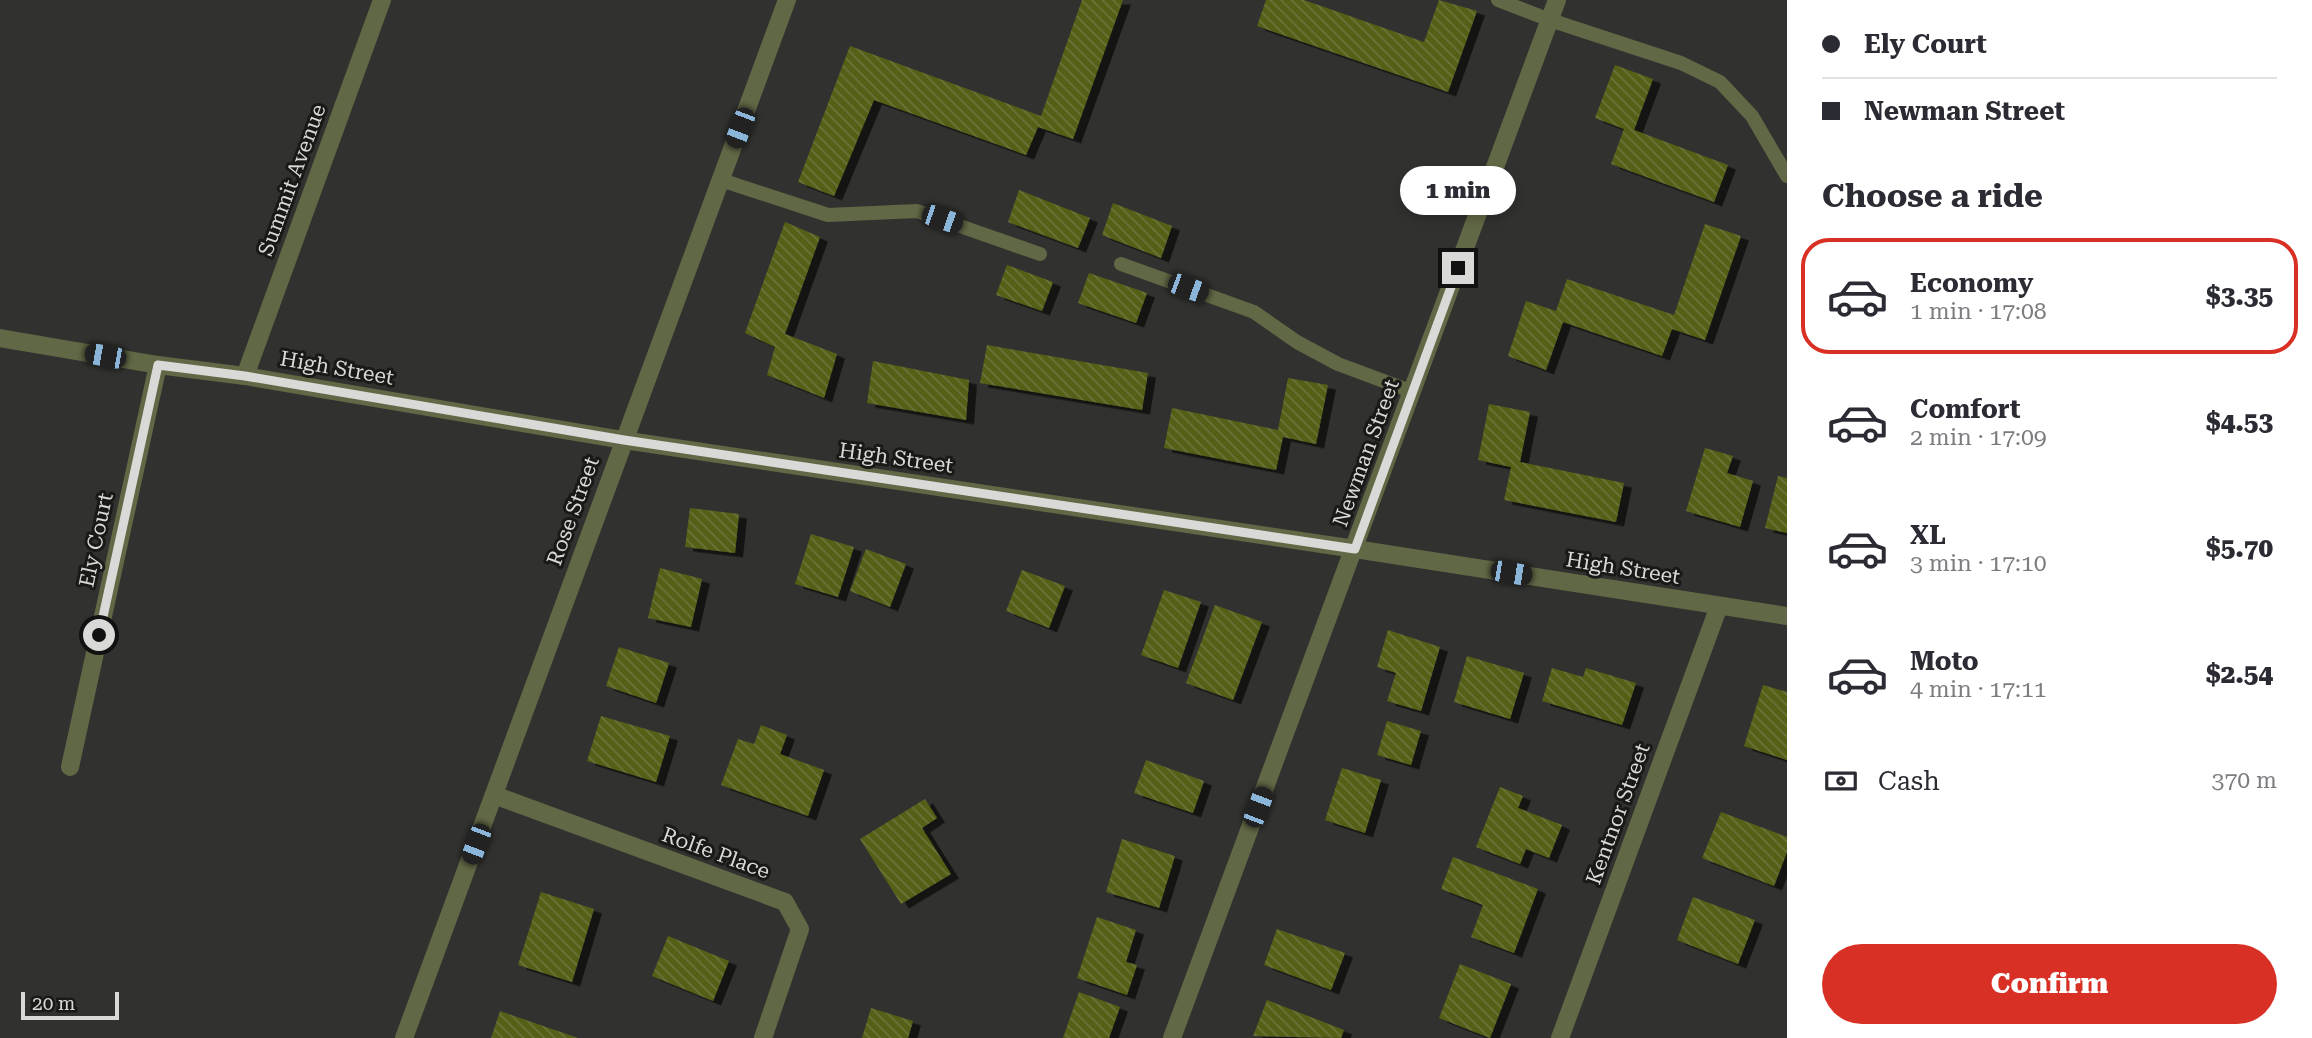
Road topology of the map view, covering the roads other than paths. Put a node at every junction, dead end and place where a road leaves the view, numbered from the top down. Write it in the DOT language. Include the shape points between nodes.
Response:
graph roads {
  1 [pos="382,0"];
  2 [pos="788,0"];
  3 [pos="1498,0"];
  4 [pos="1557,0"];
  5 [pos="1550,20"];
  6 [pos="1787,176"];
  7 [pos="720,180"];
  8 [pos="1040,254"];
  9 [pos="1121,264"];
  10 [pos="0,338"];
  11 [pos="158,365"];
  12 [pos="245,376"];
  13 [pos="1413,392"];
  14 [pos="624,440"];
  15 [pos="1355,549"];
  16 [pos="1719,606"];
  17 [pos="1787,616"];
  18 [pos="70,767"];
  19 [pos="494,795"];
  20 [pos="404,1038"];
  21 [pos="763,1038"];
  22 [pos="1172,1038"];
  23 [pos="1560,1038"];
  1 -- 12 [label="street, Summit Avenue"];
  2 -- 7 [label="street, Rose Street"];
  3 -- 5 [label="lane"];
  4 -- 5 [label="street, Newman Street"];
  5 -- 6 [label="lane" via="1681,63 1720,82 1752,116"];
  5 -- 13 [label="street, Newman Street"];
  7 -- 8 [label="lane" via="828,215 917,211"];
  7 -- 14 [label="street, Rose Street"];
  9 -- 13 [label="lane" via="1254,312 1338,364"];
  10 -- 11 [label="street, High Street"];
  11 -- 12 [label="street, High Street"];
  11 -- 18 [label="street, Ely Court"];
  12 -- 14 [label="street, High Street"];
  13 -- 15 [label="street, Newman Street"];
  14 -- 15 [label="street, High Street"];
  14 -- 19 [label="street, Rose Street"];
  15 -- 16 [label="street, High Street"];
  15 -- 22 [label="street, Newman Street"];
  16 -- 17 [label="street, High Street"];
  16 -- 23 [label="street, Kentnor Street"];
  19 -- 20 [label="street, Rose Street"];
  19 -- 21 [label="street, Rolfe Place" via="785,902 800,929"];
}
